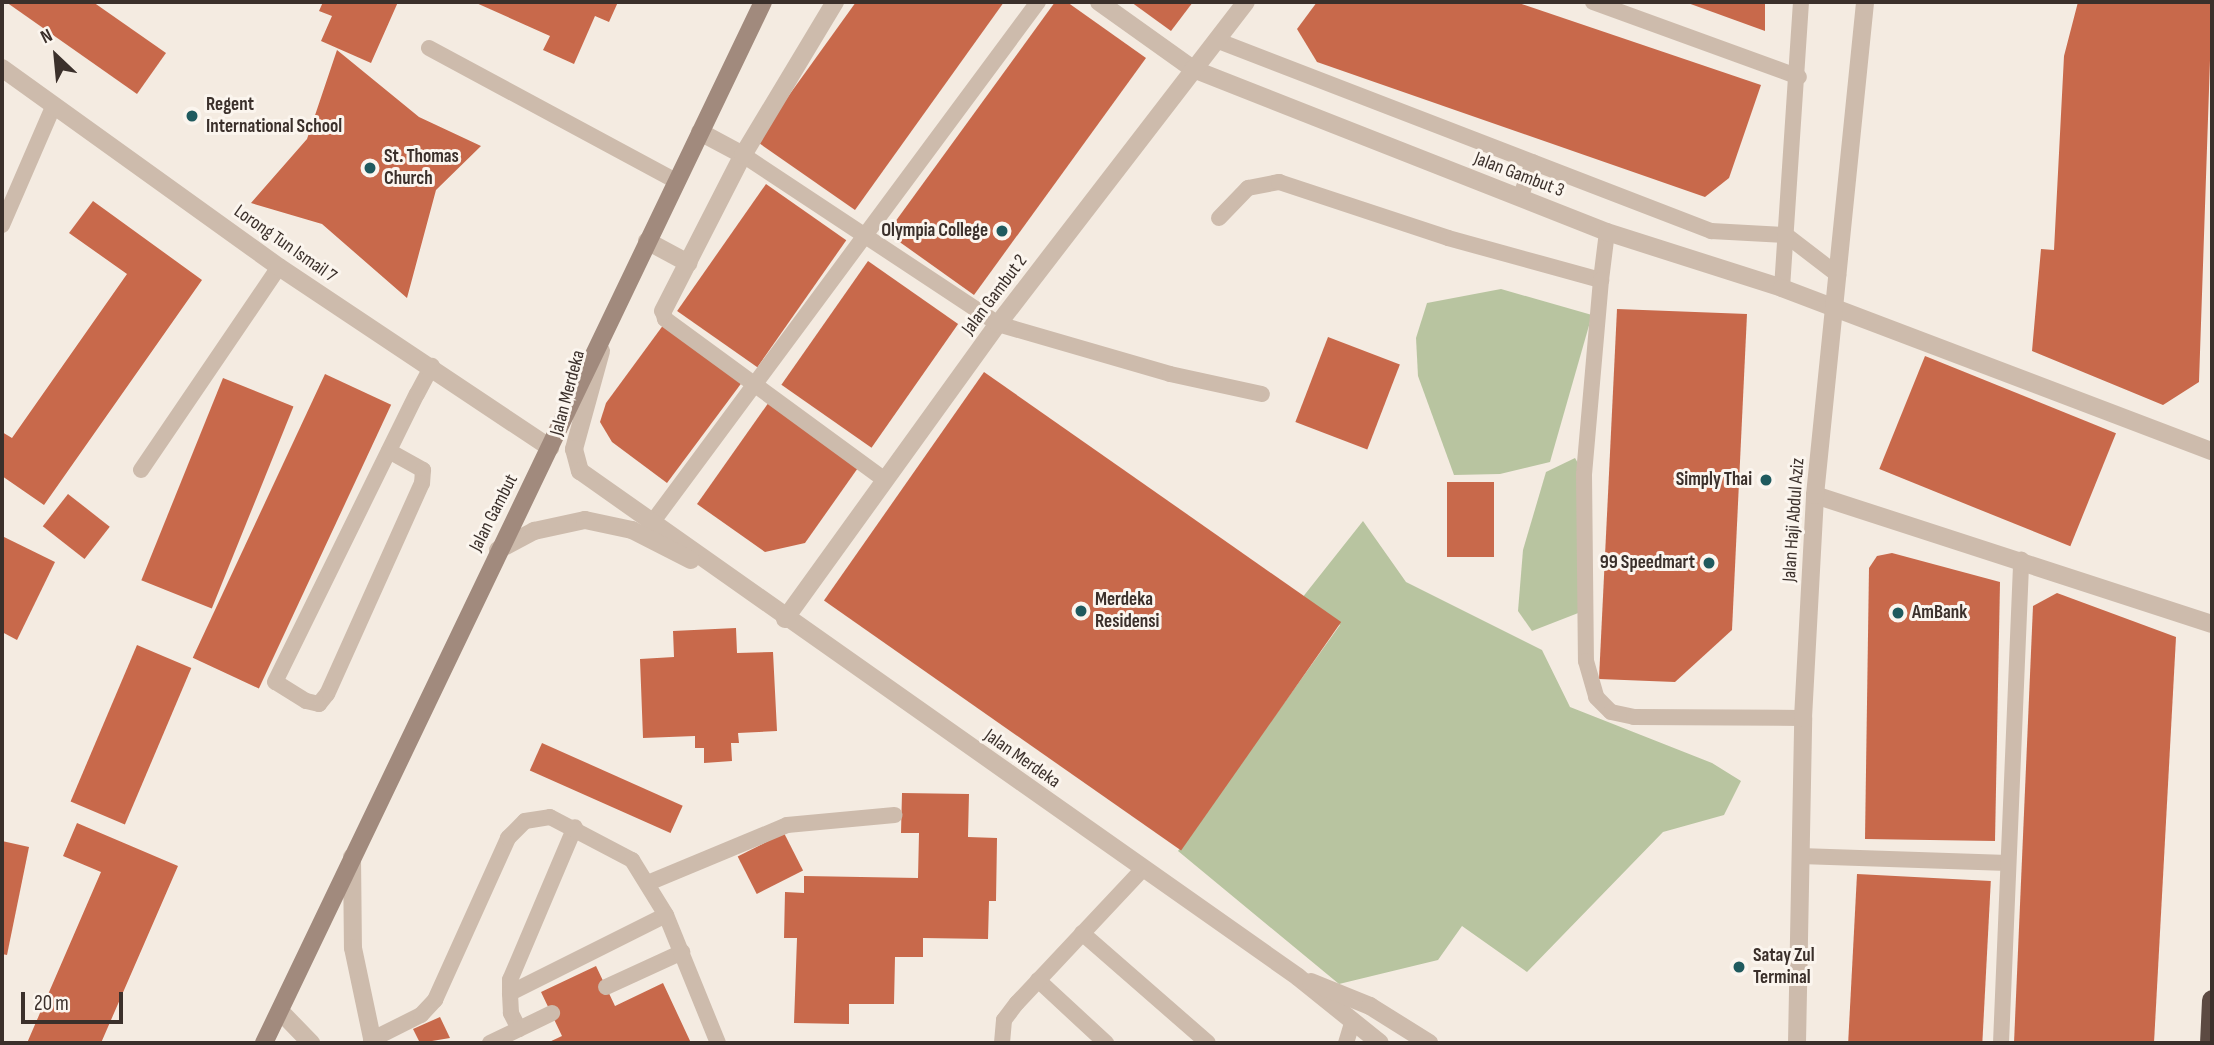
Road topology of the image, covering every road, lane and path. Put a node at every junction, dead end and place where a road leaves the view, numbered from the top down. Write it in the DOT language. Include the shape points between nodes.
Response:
graph roads {
  1 [pos="763,2"];
  2 [pos="835,2"];
  3 [pos="1038,2"];
  4 [pos="1099,2"];
  5 [pos="1246,2"];
  6 [pos="1593,2"];
  7 [pos="1801,2"];
  8 [pos="1865,2"];
  9 [pos="1216,40"];
  10 [pos="429,48"];
  11 [pos="2,68"];
  12 [pos="1193,69"];
  13 [pos="1799,77"];
  14 [pos="54,105"];
  15 [pos="700,132"];
  16 [pos="743,155"];
  17 [pos="1533,162"];
  18 [pos="676,181"];
  19 [pos="1520,198"];
  20 [pos="1219,218"];
  21 [pos="2,225"];
  22 [pos="1607,232"];
  23 [pos="1786,235"];
  24 [pos="866,238"];
  25 [pos="647,241"];
  26 [pos="688,263"];
  27 [pos="279,267"];
  28 [pos="1838,275"];
  29 [pos="1601,280"];
  30 [pos="1782,288"];
  31 [pos="1835,307"];
  32 [pos="663,311"];
  33 [pos="610,317"];
  34 [pos="998,324"];
  35 [pos="432,366"];
  36 [pos="755,386"];
  37 [pos="1262,394"];
  38 [pos="550,447"];
  39 [pos="389,451"];
  40 [pos="2212,451"];
  41 [pos="141,470"];
  42 [pos="885,481"];
  43 [pos="1815,495"];
  44 [pos="654,520"];
  45 [pos="498,550"];
  46 [pos="2021,559"];
  47 [pos="722,575"];
  48 [pos="785,619"];
  49 [pos="2212,624"];
  50 [pos="1803,718"];
  51 [pos="895,814"];
  52 [pos="575,827"];
  53 [pos="352,853"];
  54 [pos="1800,856"];
  55 [pos="2008,863"];
  56 [pos="1143,869"];
  57 [pos="648,883"];
  58 [pos="666,915"];
  59 [pos="1082,933"];
  60 [pos="682,951"];
  61 [pos="1298,977"];
  62 [pos="1038,980"];
  63 [pos="606,987"];
  64 [pos="510,993"];
  65 [pos="2212,1000"];
  66 [pos="279,1010"];
  67 [pos="552,1013"];
  68 [pos="1352,1023"];
  69 [pos="519,1029"];
  70 [pos="372,1042"];
  71 [pos="264,1043"];
  72 [pos="311,1043"];
  73 [pos="490,1043"];
  74 [pos="718,1043"];
  75 [pos="1002,1043"];
  76 [pos="1106,1043"];
  77 [pos="1208,1043"];
  78 [pos="1346,1043"];
  79 [pos="1380,1043"];
  80 [pos="1429,1043"];
  81 [pos="1797,1043"];
  82 [pos="2001,1043"];
  83 [pos="2210,1043"];
  1 -- 15 [label="street, Jalan Gambut"];
  2 -- 16 [label="street"];
  3 -- 24 [label="lane"];
  4 -- 12 [label="street, Jalan Gambut 3"];
  5 -- 9 [label="street, Jalan Gambut 2"];
  6 -- 13 [label="lane"];
  7 -- 13 [label="lane"];
  8 -- 28 [label="street, Jalan Haji Abdul Aziz"];
  9 -- 12 [label="street, Jalan Gambut 2"];
  9 -- 17 [label="lane"];
  10 -- 18 [label="lane"];
  11 -- 14 [label="street, Lorong Tun Ismail 7"];
  12 -- 19 [label="street, Jalan Gambut 3"];
  12 -- 34 [label="street, Jalan Gambut 2"];
  13 -- 23 [label="lane"];
  14 -- 21 [label="lane"];
  14 -- 27 [label="street, Lorong Tun Ismail 7"];
  15 -- 16 [label="street"];
  15 -- 18 [label="street, Jalan Gambut"];
  16 -- 24 [label="lane"];
  16 -- 26 [label="street"];
  17 -- 19 [label="lane"];
  17 -- 23 [label="lane" via="1711,232"];
  18 -- 25 [label="street, Jalan Gambut"];
  19 -- 22 [label="street, Jalan Gambut 3"];
  20 -- 29 [label="lane" via="1248,188 1279,182 1448,238"];
  22 -- 29 [label="lane"];
  22 -- 30 [label="street, Jalan Gambut 3"];
  23 -- 28 [label="lane"];
  23 -- 30 [label="lane"];
  24 -- 34 [label="lane"];
  24 -- 36 [label="lane"];
  25 -- 26 [label="street"];
  25 -- 33 [label="street, Jalan Gambut"];
  26 -- 32 [label="street"];
  27 -- 35 [label="street, Lorong Tun Ismail 7"];
  27 -- 41 [label="lane"];
  28 -- 31 [label="street, Jalan Haji Abdul Aziz"];
  29 -- 50 [label="lane" via="1584,474 1586,661 1596,697 1611,712 1634,716"];
  30 -- 31 [label="street, Jalan Gambut 3"];
  31 -- 40 [label="street, Jalan Gambut 3"];
  31 -- 43 [label="street, Jalan Haji Abdul Aziz"];
  32 -- 36 [label="lane" via="665,319"];
  33 -- 38 [label="street, Jalan Gambut"];
  33 -- 44 [label="street, Jalan Merdeka" via="574,449 580,471"];
  34 -- 37 [label="lane" via="1170,374"];
  34 -- 42 [label="street, Jalan Gambut 2"];
  35 -- 38 [label="street, Lorong Tun Ismail 7"];
  35 -- 39 [label="lane"];
  36 -- 42 [label="lane"];
  36 -- 44 [label="lane"];
  38 -- 45 [label="street, Jalan Gambut"];
  39 -- 39 [label="lane" via="275,682 306,701 319,704 327,694 422,483 423,470"];
  42 -- 48 [label="street, Jalan Gambut 2"];
  43 -- 46 [label="street"];
  43 -- 50 [label="street, Jalan Haji Abdul Aziz"];
  44 -- 47 [label="street, Jalan Merdeka"];
  45 -- 47 [label="street, Jalan Merdeka" via="534,531 585,520 632,530"];
  45 -- 53 [label="street, Jalan Gambut"];
  46 -- 49 [label="street"];
  46 -- 55 [label="lane"];
  47 -- 48 [label="street, Jalan Merdeka"];
  48 -- 56 [label="street, Jalan Merdeka"];
  50 -- 54 [label="street, Jalan Haji Abdul Aziz"];
  51 -- 57 [label="lane" via="788,825"];
  52 -- 57 [label="lane" via="632,860"];
  52 -- 64 [label="lane" via="510,980"];
  52 -- 70 [label="lane" via="550,817 525,821 508,838 435,1000 421,1015"];
  53 -- 66 [label="street, Jalan Gambut"];
  53 -- 70 [label="street" via="353,948"];
  54 -- 55 [label="lane"];
  54 -- 81 [label="street, Jalan Haji Abdul Aziz"];
  55 -- 82 [label="lane"];
  56 -- 59 [label="lane"];
  56 -- 61 [label="street, Jalan Merdeka"];
  57 -- 58 [label="lane"];
  58 -- 60 [label="lane"];
  58 -- 64 [label="lane"];
  59 -- 62 [label="lane"];
  59 -- 77 [label="lane"];
  60 -- 63 [label="lane"];
  60 -- 74 [label="lane"];
  61 -- 68 [label="street, Jalan Merdeka"];
  61 -- 80 [label="street, Jalan Merdeka" via="1370,1006"];
  62 -- 75 [label="lane" via="1004,1020"];
  62 -- 76 [label="lane"];
  64 -- 69 [label="lane" via="511,1013"];
  65 -- 83 [label="highway"];
  66 -- 71 [label="street, Jalan Gambut"];
  66 -- 72 [label="street"];
  67 -- 69 [label="lane"];
  68 -- 78 [label="lane"];
  68 -- 79 [label="street, Jalan Merdeka"];
  69 -- 73 [label="lane"];
}
